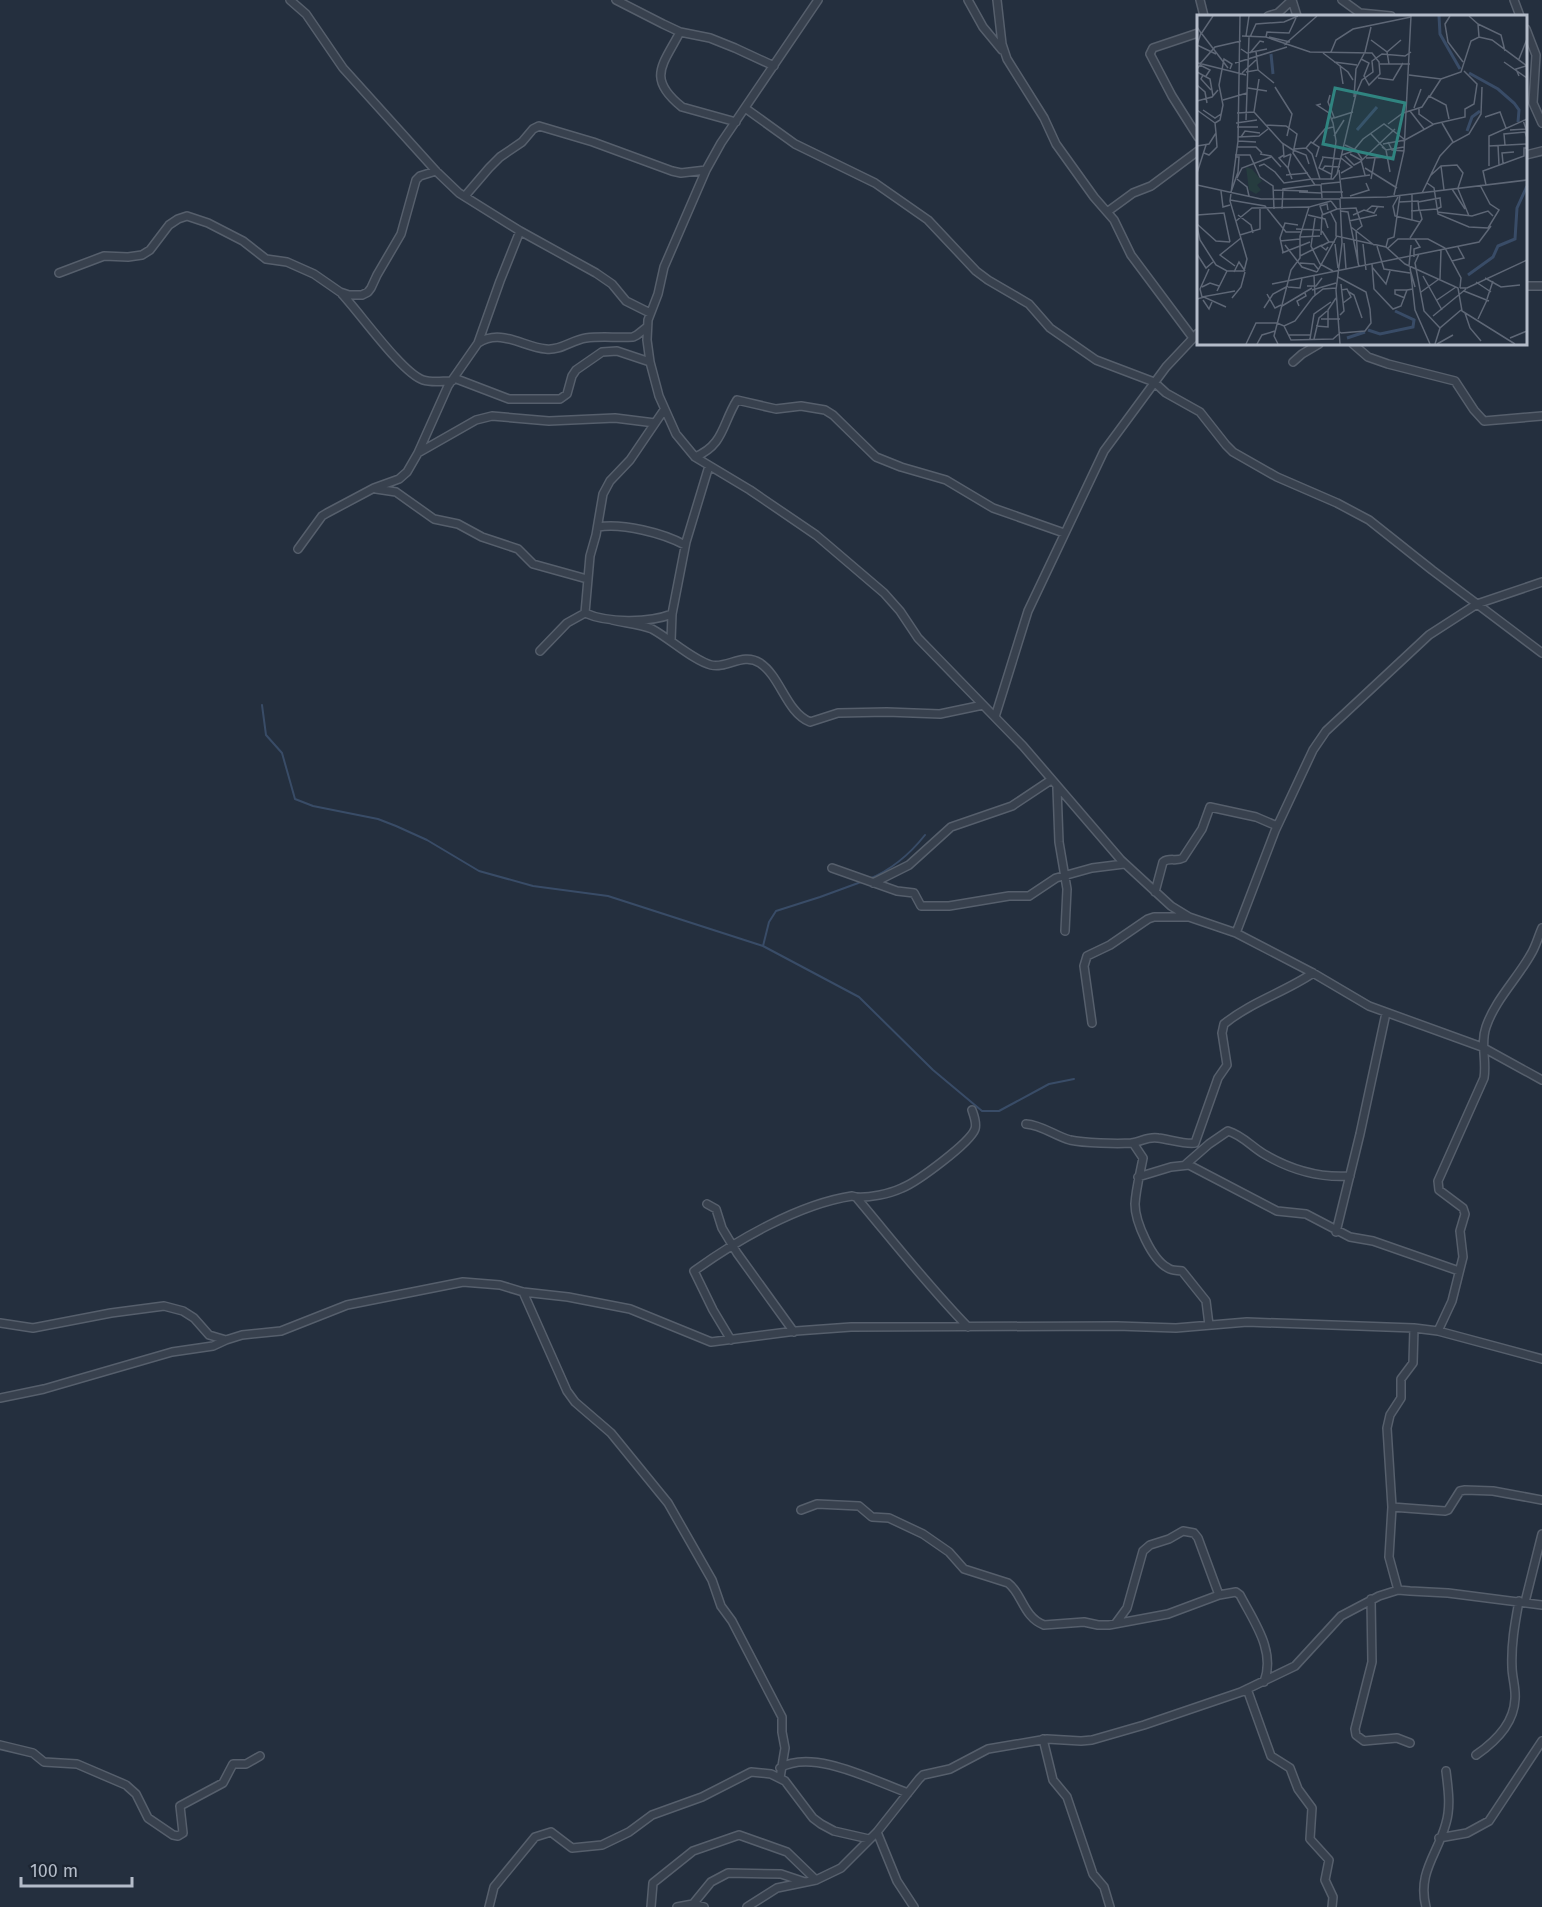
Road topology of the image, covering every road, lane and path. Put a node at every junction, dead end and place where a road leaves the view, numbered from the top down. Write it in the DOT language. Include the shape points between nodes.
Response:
graph roads {
  1 [pos="290,0"];
  2 [pos="615,0"];
  3 [pos="818,0"];
  4 [pos="968,0"];
  5 [pos="997,0"];
  6 [pos="1200,0"];
  7 [pos="1292,0"];
  8 [pos="1342,0"];
  9 [pos="1514,0"];
  10 [pos="1204,15"];
  11 [pos="1271,15"];
  12 [pos="1297,15"];
  13 [pos="1381,15"];
  14 [pos="1520,15"];
  15 [pos="680,32"];
  16 [pos="1527,32"];
  17 [pos="1197,33"];
  18 [pos="1004,52"];
  19 [pos="774,66"];
  20 [pos="745,108"];
  21 [pos="736,122"];
  22 [pos="1542,123"];
  23 [pos="1197,135"];
  24 [pos="1542,151"];
  25 [pos="1197,152"];
  26 [pos="1527,155"];
  27 [pos="706,170"];
  28 [pos="436,171"];
  29 [pos="465,196"];
  30 [pos="1107,212"];
  31 [pos="520,231"];
  32 [pos="59,273"];
  33 [pos="340,292"];
  34 [pos="650,313"];
  35 [pos="647,327"];
  36 [pos="1196,336"];
  37 [pos="478,343"];
  38 [pos="1317,345"];
  39 [pos="1354,345"];
  40 [pos="650,362"];
  41 [pos="1293,362"];
  42 [pos="453,379"];
  43 [pos="1154,381"];
  44 [pos="664,410"];
  45 [pos="1542,417"];
  46 [pos="655,423"];
  47 [pos="418,453"];
  48 [pos="695,457"];
  49 [pos="709,466"];
  50 [pos="374,488"];
  51 [pos="598,527"];
  52 [pos="1064,533"];
  53 [pos="685,545"];
  54 [pos="298,549"];
  55 [pos="587,579"];
  56 [pos="1542,582"];
  57 [pos="1478,604"];
  58 [pos="585,613"];
  59 [pos="672,615"];
  60 [pos="612,620"];
  61 [pos="671,641"];
  62 [pos="540,651"];
  63 [pos="1542,653"];
  64 [pos="983,705"];
  65 [pos="995,717"];
  66 [pos="1051,780"];
  67 [pos="1057,788"];
  68 [pos="1277,826"];
  69 [pos="1124,864"];
  70 [pos="832,868"];
  71 [pos="1065,875"];
  72 [pos="873,883"];
  73 [pos="1155,892"];
  74 [pos="1189,917"];
  75 [pos="1542,928"];
  76 [pos="1065,931"];
  77 [pos="1236,933"];
  78 [pos="1313,973"];
  79 [pos="1386,1013"];
  80 [pos="1092,1023"];
  81 [pos="1482,1047"];
  82 [pos="1542,1080"];
  83 [pos="972,1110"];
  84 [pos="1026,1124"];
  85 [pos="1133,1143"];
  86 [pos="1185,1165"];
  87 [pos="1350,1176"];
  88 [pos="1138,1177"];
  89 [pos="856,1197"];
  90 [pos="707,1204"];
  91 [pos="1336,1232"];
  92 [pos="733,1246"];
  93 [pos="1459,1271"];
  94 [pos="523,1292"];
  95 [pos="0,1323"];
  96 [pos="1209,1325"];
  97 [pos="968,1327"];
  98 [pos="1414,1329"];
  99 [pos="1438,1331"];
  100 [pos="794,1332"];
  101 [pos="226,1340"];
  102 [pos="731,1340"];
  103 [pos="1542,1359"];
  104 [pos="0,1398"];
  105 [pos="1542,1500"];
  106 [pos="1392,1507"];
  107 [pos="801,1510"];
  108 [pos="1542,1534"];
  109 [pos="1398,1590"];
  110 [pos="1218,1595"];
  111 [pos="1371,1599"];
  112 [pos="1522,1601"];
  113 [pos="1542,1605"];
  114 [pos="1116,1623"];
  115 [pos="1264,1682"];
  116 [pos="1247,1689"];
  117 [pos="1043,1739"];
  118 [pos="1542,1741"];
  119 [pos="1410,1743"];
  120 [pos="0,1745"];
  121 [pos="1476,1755"];
  122 [pos="260,1756"];
  123 [pos="781,1768"];
  124 [pos="1446,1771"];
  125 [pos="771,1774"];
  126 [pos="780,1778"];
  127 [pos="908,1793"];
  128 [pos="877,1832"];
  129 [pos="1439,1838"];
  130 [pos="869,1839"];
  131 [pos="816,1880"];
  132 [pos="807,1882"];
  133 [pos="693,1904"];
  134 [pos="489,1907"];
  135 [pos="651,1907"];
  136 [pos="677,1907"];
  137 [pos="704,1907"];
  138 [pos="747,1907"];
  139 [pos="914,1907"];
  140 [pos="1110,1907"];
  141 [pos="1332,1907"];
  142 [pos="1426,1907"];
  1 -- 28 [label="street" via="306,14 343,68"];
  2 -- 15 [label="street"];
  3 -- 19 [label="street"];
  4 -- 18 [label="street" via="983,27"];
  5 -- 18 [label="street"];
  6 -- 10 [label="street"];
  7 -- 11 [label="street"];
  7 -- 12 [label="street"];
  8 -- 13 [label="street" via="1360,13"];
  9 -- 14 [label="street"];
  15 -- 19 [label="street" via="710,38"];
  15 -- 21 [label="street" via="660,71 661,83 682,107"];
  16 -- 22 [label="street" via="1537,66 1533,103"];
  17 -- 23 [label="street" via="1152,48 1150,54"];
  18 -- 30 [label="street" via="1056,144"];
  19 -- 20 [label="street"];
  20 -- 21 [label="street"];
  20 -- 43 [label="street" via="795,144 875,183 928,220 982,276 1029,304 1050,328 1089,356"];
  21 -- 27 [label="street"];
  24 -- 26 [label="street"];
  25 -- 30 [label="street"];
  27 -- 29 [label="street" via="677,172 539,126 495,162"];
  27 -- 34 [label="street" via="669,253"];
  28 -- 29 [label="street"];
  28 -- 33 [label="street" via="416,180 401,234 368,292"];
  29 -- 31 [label="street"];
  30 -- 36 [label="street" via="1131,255"];
  31 -- 34 [label="street" via="596,273 626,301"];
  31 -- 37 [label="street"];
  32 -- 33 [label="street" via="104,256 142,255 169,225 187,216 243,241 266,259 287,262 314,274"];
  33 -- 42 [label="street" via="407,371 423,380"];
  34 -- 35 [label="street"];
  35 -- 37 [label="street" via="633,337 588,338 554,349 503,337"];
  35 -- 40 [label="street"];
  36 -- 43 [label="street"];
  37 -- 42 [label="street"];
  38 -- 41 [label="street"];
  39 -- 45 [label="street" via="1368,357 1455,381 1484,421"];
  40 -- 42 [label="street" via="617,351 602,352 576,370 567,394 560,399 509,399"];
  40 -- 44 [label="street"];
  42 -- 47 [label="street"];
  43 -- 52 [label="street" via="1106,447"];
  43 -- 57 [label="street" via="1166,393 1200,412 1233,452 1369,520"];
  44 -- 46 [label="street"];
  44 -- 48 [label="street" via="676,434"];
  46 -- 47 [label="street" via="615,418 549,421 492,416 476,420"];
  46 -- 51 [label="street" via="607,486"];
  47 -- 50 [label="street" via="404,476"];
  48 -- 49 [label="street"];
  48 -- 52 [label="street" via="717,442 737,400 777,410 801,406 833,415 876,457 946,480 993,508"];
  49 -- 53 [label="street"];
  49 -- 64 [label="street" via="816,535 862,573"];
  50 -- 54 [label="street" via="322,516"];
  50 -- 55 [label="street" via="396,492 434,519 458,524 518,549 532,564"];
  51 -- 53 [label="street" via="631,528"];
  51 -- 55 [label="street"];
  52 -- 65 [label="street" via="1028,611"];
  53 -- 59 [label="street"];
  55 -- 58 [label="street"];
  56 -- 57 [label="street"];
  57 -- 63 [label="street"];
  57 -- 68 [label="street" via="1416,645 1326,731"];
  58 -- 60 [label="street"];
  58 -- 62 [label="street" via="567,623"];
  59 -- 60 [label="street"];
  59 -- 61 [label="street"];
  60 -- 61 [label="street" via="647,627"];
  61 -- 64 [label="street" via="713,666 743,659 758,662 799,714 810,722 838,713 940,714"];
  64 -- 65 [label="street"];
  65 -- 66 [label="street"];
  66 -- 67 [label="street"];
  66 -- 72 [label="street" via="1012,806 951,827 909,865"];
  67 -- 69 [label="street"];
  67 -- 71 [label="street"];
  68 -- 73 [label="street" via="1210,807 1202,829 1183,858 1163,862"];
  68 -- 77 [label="street"];
  69 -- 71 [label="street"];
  69 -- 73 [label="street"];
  70 -- 72 [label="street"];
  71 -- 72 [label="street" via="1029,896 926,907 921,906 914,893"];
  71 -- 76 [label="street"];
  73 -- 74 [label="street"];
  74 -- 77 [label="street"];
  74 -- 80 [label="street" via="1148,919 1087,957 1084,966"];
  75 -- 81 [label="street" via="1531,954 1489,1020"];
  77 -- 78 [label="street"];
  78 -- 79 [label="street"];
  78 -- 85 [label="street" via="1249,1006 1224,1024 1227,1065 1218,1078 1195,1143 1155,1137"];
  79 -- 81 [label="street"];
  79 -- 87 [label="street"];
  81 -- 82 [label="street"];
  81 -- 93 [label="street" via="1484,1078 1438,1186 1465,1212 1460,1231 1463,1257"];
  83 -- 89 [label="street" via="974,1131 948,1157 900,1189"];
  84 -- 85 [label="street" via="1071,1140"];
  85 -- 88 [label="street" via="1143,1158"];
  86 -- 87 [label="street" via="1228,1131 1295,1169 1330,1178"];
  86 -- 88 [label="street"];
  86 -- 91 [label="street" via="1277,1211 1306,1214"];
  87 -- 91 [label="street"];
  88 -- 96 [label="street" via="1135,1212 1144,1235 1161,1263 1182,1271 1206,1301"];
  89 -- 92 [label="street" via="806,1208"];
  89 -- 97 [label="street"];
  90 -- 92 [label="street" via="716,1209"];
  91 -- 93 [label="street" via="1378,1242"];
  92 -- 100 [label="street"];
  92 -- 102 [label="street" via="693,1272"];
  93 -- 99 [label="street" via="1452,1301"];
  94 -- 101 [label="street" via="489,1284 448,1284 347,1305 281,1331"];
  94 -- 102 [label="street" via="630,1309 706,1340"];
  94 -- 123 [label="street" via="570,1397 611,1433 663,1497 712,1580 721,1606 782,1717 786,1748"];
  95 -- 101 [label="street" via="33,1328 165,1306 183,1311 209,1335"];
  96 -- 97 [label="street"];
  96 -- 98 [label="street" via="1247,1322"];
  97 -- 100 [label="street" via="850,1327"];
  98 -- 99 [label="street"];
  98 -- 106 [label="street" via="1413,1363 1401,1379 1401,1398 1388,1419"];
  99 -- 103 [label="street"];
  100 -- 102 [label="street"];
  101 -- 104 [label="street"];
  105 -- 106 [label="street" via="1465,1490 1445,1511"];
  106 -- 109 [label="street" via="1389,1557"];
  107 -- 114 [label="street" via="817,1504 857,1506 872,1517 889,1518 949,1552 964,1569 1011,1585 1024,1608 1042,1624"];
  108 -- 112 [label="street"];
  109 -- 111 [label="street"];
  109 -- 112 [label="street"];
  110 -- 114 [label="street" via="1168,1614"];
  110 -- 114 [label="street" via="1198,1538 1194,1533 1183,1532 1143,1551 1127,1608"];
  110 -- 115 [label="street" via="1231,1591 1240,1595 1266,1647 1268,1671"];
  111 -- 115 [label="street" via="1341,1616 1295,1666"];
  111 -- 119 [label="street" via="1372,1662 1356,1735 1364,1741 1397,1738"];
  112 -- 113 [label="street"];
  112 -- 121 [label="street" via="1512,1638 1514,1707 1498,1738"];
  115 -- 116 [label="street"];
  116 -- 117 [label="street" via="1092,1740"];
  116 -- 141 [label="street" via="1271,1756 1290,1768 1298,1789 1312,1808 1310,1839 1329,1860 1325,1880 1333,1897"];
  117 -- 127 [label="street" via="982,1751 950,1769 923,1775"];
  117 -- 140 [label="street" via="1053,1780 1067,1797 1093,1874 1104,1887"];
  118 -- 129 [label="street" via="1489,1821 1467,1833"];
  120 -- 122 [label="street" via="33,1753 44,1762 77,1764 126,1785 136,1794 148,1818 178,1836 184,1828 180,1806 223,1783 233,1764 246,1764"];
  123 -- 125 [label="street"];
  123 -- 126 [label="street"];
  123 -- 127 [label="street" via="797,1761 828,1763"];
  124 -- 129 [label="street" via="1448,1817"];
  125 -- 126 [label="street"];
  125 -- 134 [label="street" via="745,1774 702,1797 649,1816 629,1832 602,1845 572,1848 550,1832 538,1835 494,1887"];
  126 -- 130 [label="street" via="821,1824"];
  127 -- 128 [label="street"];
  128 -- 130 [label="street"];
  128 -- 139 [label="street" via="897,1881"];
  129 -- 142 [label="street" via="1422,1886"];
  130 -- 131 [label="street" via="841,1868"];
  131 -- 132 [label="street"];
  131 -- 135 [label="street" via="787,1852 739,1835 693,1851 653,1883"];
  132 -- 133 [label="street" via="781,1874 728,1873 711,1882"];
  132 -- 138 [label="street" via="777,1888"];
  133 -- 136 [label="street"];
  133 -- 137 [label="street"];
}
